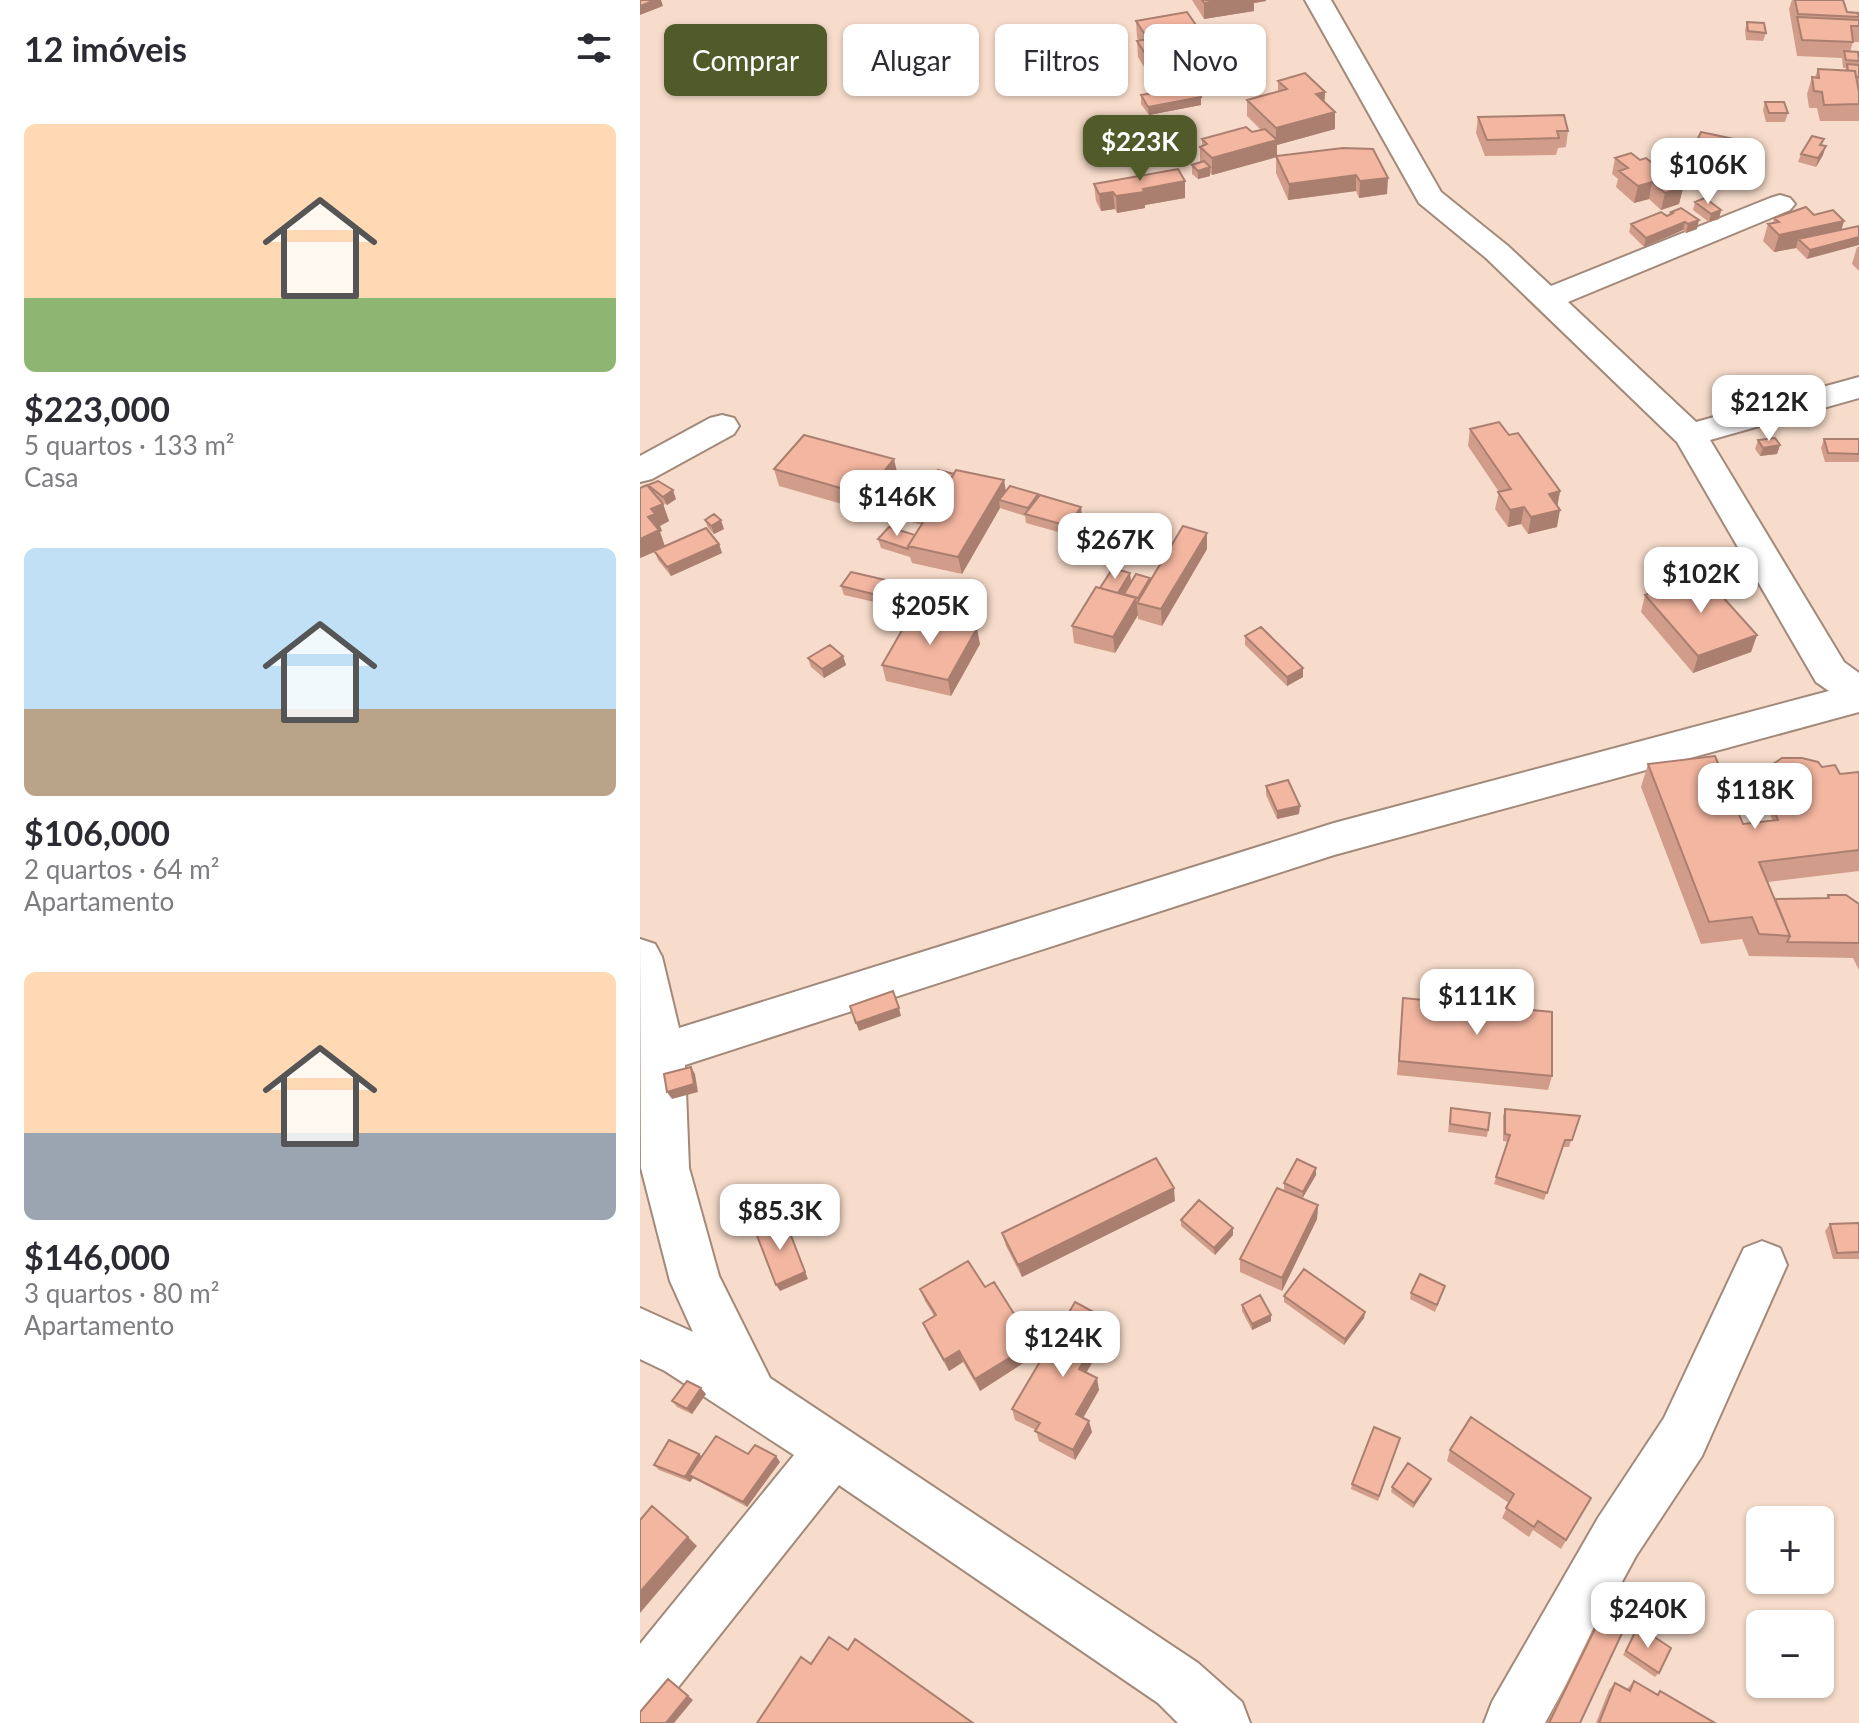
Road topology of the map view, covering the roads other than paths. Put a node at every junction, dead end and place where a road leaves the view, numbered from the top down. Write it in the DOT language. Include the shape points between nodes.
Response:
graph roads {
  1 [pos="1318,0"];
  2 [pos="1780,204"];
  3 [pos="1546,300"];
  4 [pos="1859,387"];
  5 [pos="722,426"];
  6 [pos="1690,435"];
  7 [pos="640,471"];
  8 [pos="1859,695"];
  9 [pos="640,957"];
  10 [pos="651,1057"];
  11 [pos="1762,1265"];
  12 [pos="640,1333"];
  13 [pos="751,1397"];
  14 [pos="833,1449"];
  15 [pos="640,1690"];
  16 [pos="1221,1723"];
  17 [pos="1513,1723"];
  1 -- 3 [label="street" via="1429,197"];
  2 -- 3 [label="street"];
  3 -- 6 [label="street"];
  4 -- 6 [label="street"];
  5 -- 7 [label="street"];
  6 -- 8 [label="street" via="1830,672"];
  8 -- 10 [label="street" via="1334,839"];
  9 -- 10 [label="street"];
  10 -- 13 [label="street" via="665,1168 695,1281"];
  11 -- 17 [label="street" via="1683,1437 1617,1537"];
  12 -- 13 [label="street" via="683,1353"];
  13 -- 14 [label="street"];
  14 -- 15 [label="street"];
  14 -- 16 [label="street" via="1178,1683"];
}
